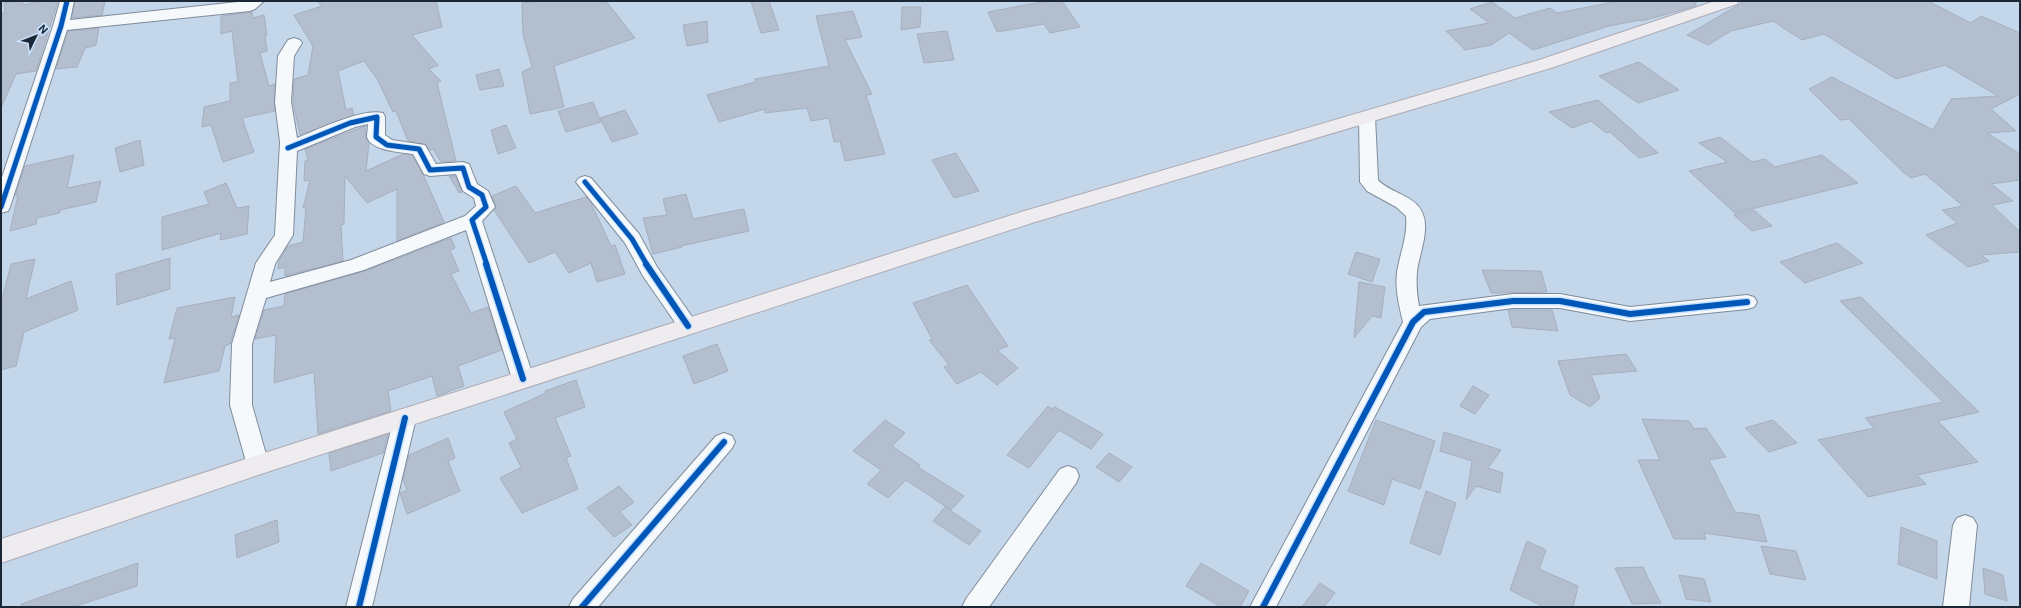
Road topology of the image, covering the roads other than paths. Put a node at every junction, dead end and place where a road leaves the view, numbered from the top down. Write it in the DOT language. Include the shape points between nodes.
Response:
graph roads {
  1 [pos="67,1"];
  2 [pos="256,1"];
  3 [pos="1731,1"];
  4 [pos="61,26"];
  5 [pos="294,42"];
  6 [pos="1367,117"];
  7 [pos="288,148"];
  8 [pos="585,182"];
  9 [pos="1,207"];
  10 [pos="472,220"];
  11 [pos="257,293"];
  12 [pos="1747,302"];
  13 [pos="1413,322"];
  14 [pos="688,326"];
  15 [pos="523,379"];
  16 [pos="405,418"];
  17 [pos="724,442"];
  18 [pos="258,465"];
  19 [pos="1068,476"];
  20 [pos="1965,525"];
  21 [pos="1,551"];
  22 [pos="359,607"];
  23 [pos="582,607"];
  24 [pos="975,607"];
  25 [pos="1262,607"];
  26 [pos="1956,607"];
  1 -- 4 [label="street"];
  2 -- 4 [label="street" via="250,6"];
  3 -- 6 [label="main road" via="1545,64"];
  4 -- 9 [label="street"];
  5 -- 7 [label="street" via="286,56 283,102"];
  6 -- 13 [label="street" via="1369,182 1374,189 1412,211 1416,220 1416,234 1406,275"];
  6 -- 14 [label="main road" via="1028,217"];
  7 -- 10 [label="street" via="350,123 377,117 376,137 387,145 419,149 430,170 463,168 469,187 482,195 486,208"];
  7 -- 11 [label="street" via="284,235 266,262"];
  8 -- 14 [label="street" via="632,239 650,271"];
  10 -- 11 [label="street" via="357,265"];
  10 -- 15 [label="street"];
  11 -- 18 [label="street" via="242,344 241,405"];
  12 -- 13 [label="street" via="1630,314 1560,300 1514,301 1424,312"];
  13 -- 25 [label="street"];
  14 -- 15 [label="main road"];
  15 -- 16 [label="main road"];
  16 -- 18 [label="main road"];
  16 -- 22 [label="street"];
  17 -- 23 [label="street"];
  18 -- 21 [label="main road"];
  19 -- 24 [label="street"];
  20 -- 26 [label="street"];
}
